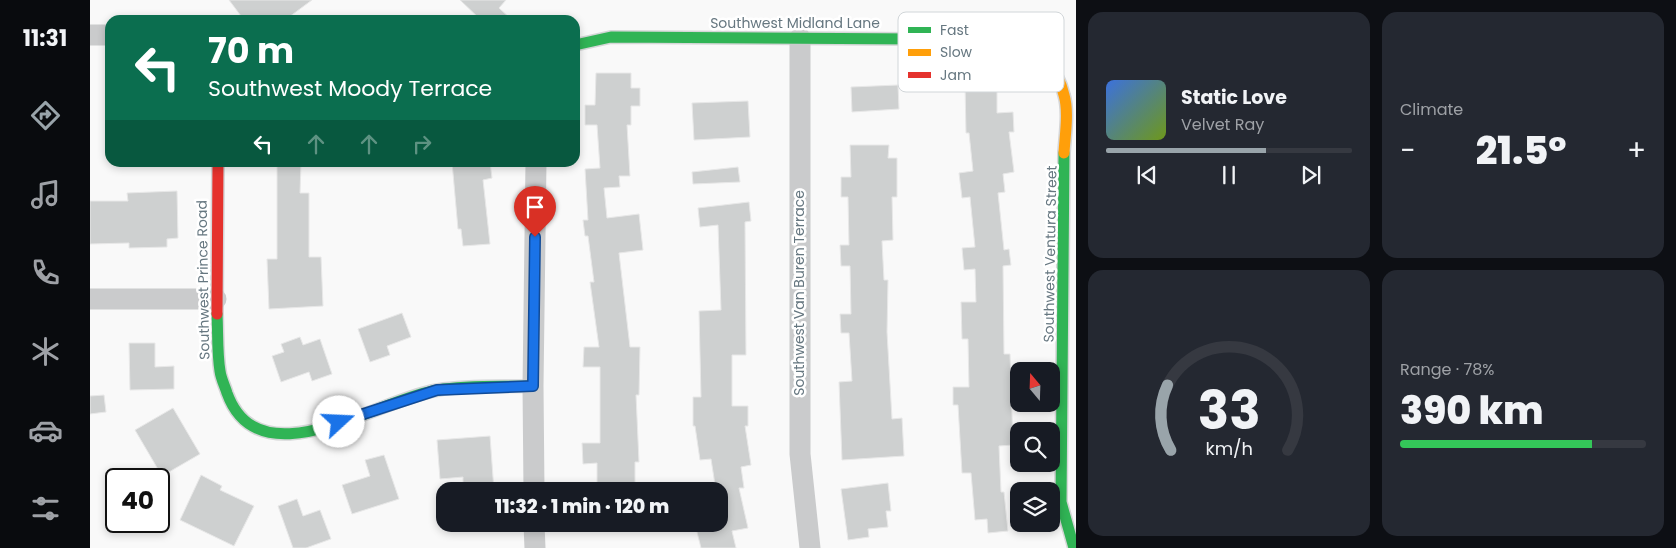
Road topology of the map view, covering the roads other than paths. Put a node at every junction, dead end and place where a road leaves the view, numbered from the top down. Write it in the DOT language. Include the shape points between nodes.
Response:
graph roads {
  1 [pos="90,35"];
  2 [pos="105,35"];
  3 [pos="800,38"];
  4 [pos="898,39"];
  5 [pos="580,44"];
  6 [pos="1064,92"];
  7 [pos="218,167"];
  8 [pos="536,167"];
  9 [pos="90,299"];
  10 [pos="216,299"];
  11 [pos="533,386"];
  12 [pos="534,482"];
  13 [pos="534,532"];
  14 [pos="535,548"];
  15 [pos="810,548"];
  16 [pos="1074,548"];
  1 -- 2 [label="street"];
  3 -- 4 [label="street, Southwest Midland Lane"];
  3 -- 5 [label="street, Southwest Midland Lane" via="611,37"];
  3 -- 15 [label="street, Southwest Van Buren Terrace" via="800,454"];
  6 -- 16 [label="street, Southwest Ventura Street" via="1066,130 1061,502"];
  7 -- 10 [label="street, Southwest Prince Road"];
  8 -- 11 [label="street"];
  9 -- 10 [label="street"];
  10 -- 11 [label="street, Southwest Prince Road" via="220,373 226,392 233,409 258,430 274,434 300,433 437,390"];
  11 -- 12 [label="street"];
  13 -- 14 [label="street"];
}
